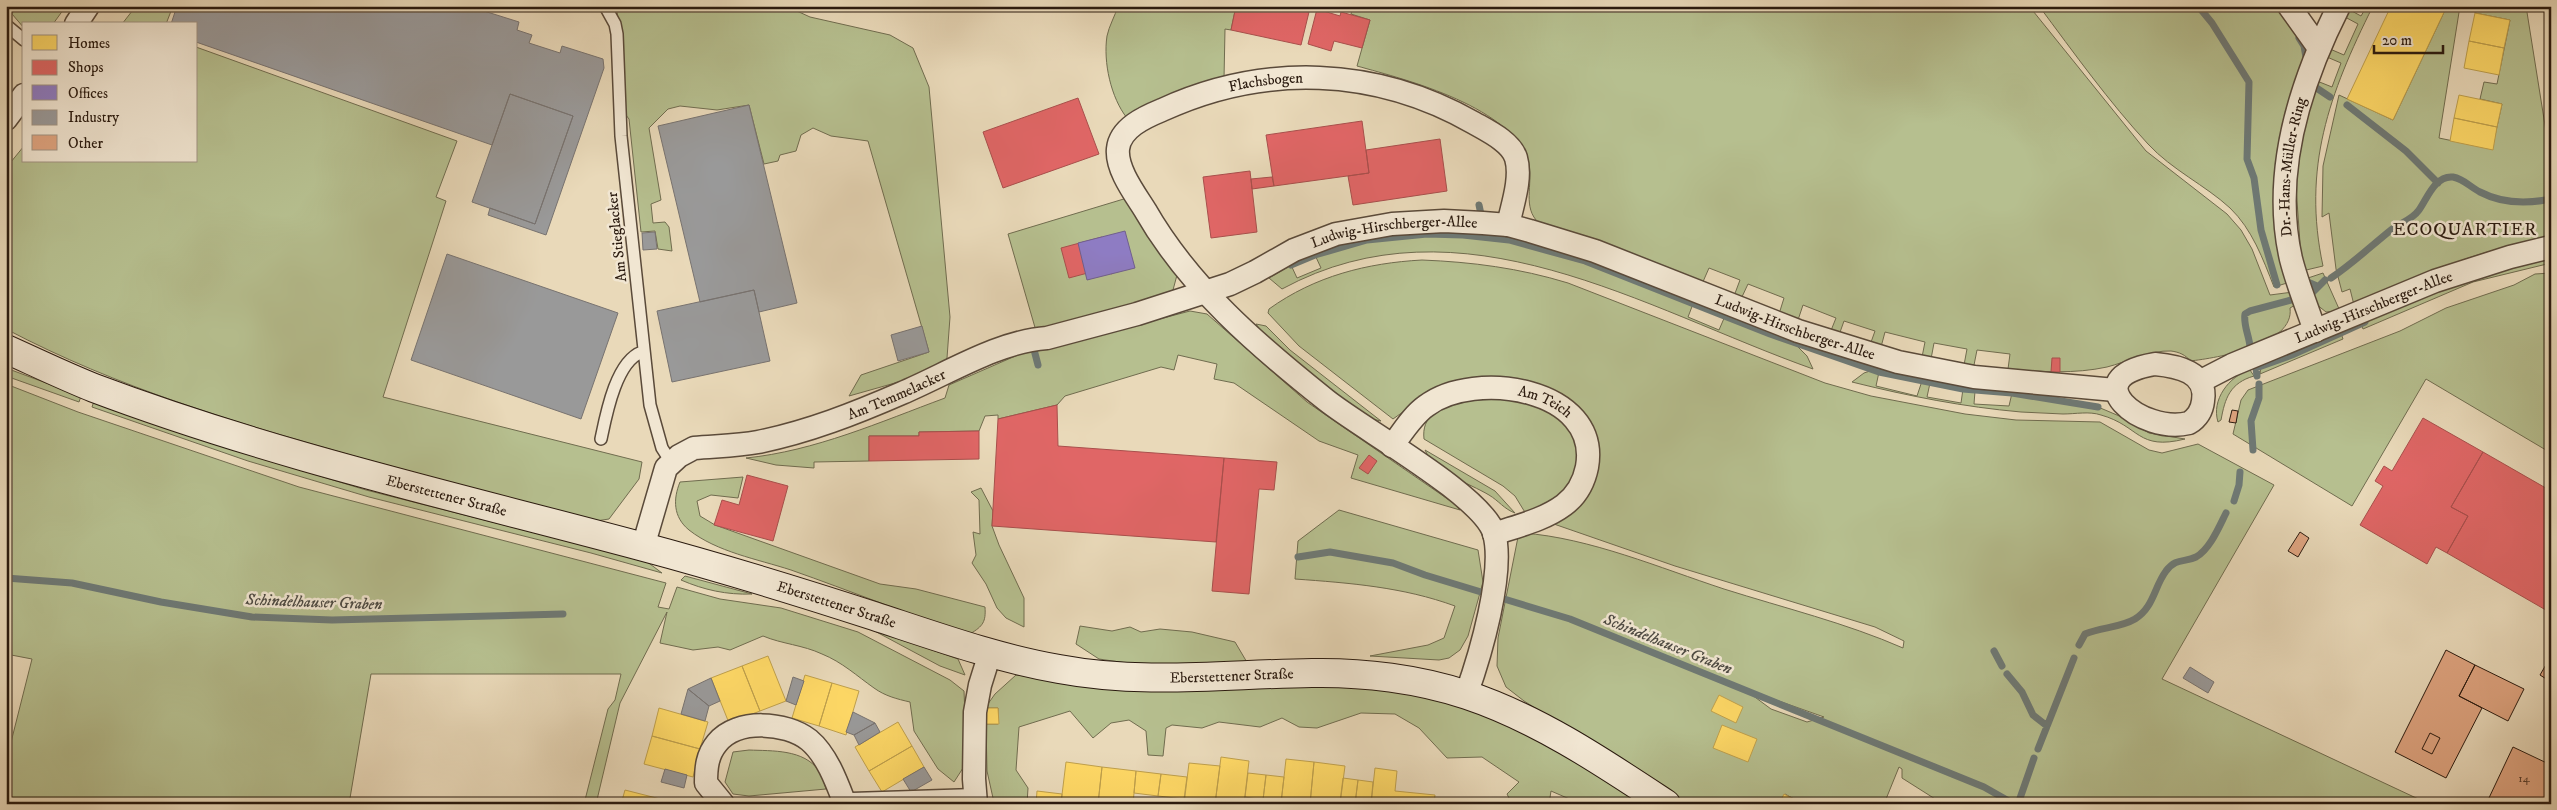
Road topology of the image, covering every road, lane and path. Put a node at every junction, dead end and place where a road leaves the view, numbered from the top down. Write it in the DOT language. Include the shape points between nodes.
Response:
graph roads {
  1 [pos="88,6"];
  2 [pos="605,6"];
  3 [pos="2289,6"];
  4 [pos="2339,6"];
  5 [pos="77,22"];
  6 [pos="6,26"];
  7 [pos="22,38"];
  8 [pos="2319,48"];
  9 [pos="22,98"];
  10 [pos="6,119"];
  11 [pos="1508,225"];
  12 [pos="2551,247"];
  13 [pos="1205,292"];
  14 [pos="2315,331"];
  15 [pos="6,349"];
  16 [pos="642,352"];
  17 [pos="2201,381"];
  18 [pos="2115,390"];
  19 [pos="600,439"];
  20 [pos="1392,446"];
  21 [pos="671,462"];
  22 [pos="1494,534"];
  23 [pos="643,547"];
  24 [pos="990,653"];
  25 [pos="1466,695"];
  26 [pos="976,802"];
  27 [pos="722,804"];
  28 [pos="844,804"];
  29 [pos="852,804"];
  30 [pos="1666,804"];
  1 -- 5 [label="street"];
  2 -- 16 [label="lane, Am Stieglacker" via="617,34 620,136"];
  3 -- 8 [label="street"];
  4 -- 8 [label="street, Dr.-Hans-Müller-Ring"];
  6 -- 7 [label="lane"];
  8 -- 14 [label="street, Dr.-Hans-Müller-Ring" via="2291,134 2285,206 2291,259"];
  9 -- 10 [label="street"];
  11 -- 13 [label="street, Ludwig-Hirschberger-Allee" via="1444,221 1364,228 1308,244 1243,279"];
  11 -- 13 [label="street, Flachsbogen" via="1516,182 1516,159 1503,142 1464,118 1422,98 1360,81 1287,76 1241,83 1198,95 1144,117 1126,132 1118,148 1121,164 1152,222"];
  11 -- 18 [label="street, Ludwig-Hirschberger-Allee" via="1595,251 1798,331 1898,362 1974,377"];
  12 -- 14 [label="street, Ludwig-Hirschberger-Allee" via="2435,281"];
  13 -- 20 [label="street" via="1278,362"];
  13 -- 21 [label="street, Am Temmelacker" via="1137,314 1047,338 1031,339 800,431 757,442 694,448"];
  14 -- 17 [label="street, Ludwig-Hirschberger-Allee"];
  15 -- 23 [label="main road, Eberstettener Straße" via="92,387 254,442 449,498"];
  16 -- 19 [label="lane" via="631,358 622,372 608,406"];
  16 -- 21 [label="lane, Am Stieglacker" via="655,428"];
  17 -- 18 [label="street" via="2178,367 2155,364 2125,373 2116,383"];
  17 -- 18 [label="street" via="2204,393 2202,408 2194,420 2184,425 2166,425 2146,419 2120,402"];
  20 -- 22 [label="street" via="1459,492 1483,516"];
  20 -- 22 [label="street, Am Teich" via="1425,406 1437,398 1459,392 1482,388 1517,389 1536,393 1567,412 1578,422 1588,448 1588,462 1581,485 1563,505 1549,514"];
  21 -- 23 [label="street" via="663,474"];
  22 -- 25 [label="street" via="1496,568 1492,595"];
  23 -- 24 [label="main road, Eberstettener Straße"];
  24 -- 25 [label="main road, Eberstettener Straße" via="1099,676 1188,679 1313,673 1366,675 1424,684"];
  24 -- 26 [label="street" via="975,712"];
  25 -- 30 [label="main road, Eberstettener Straße" via="1566,741"];
  26 -- 29 [label="street"];
  27 -- 28 [label="street" via="706,783 709,756 717,742 726,735 754,725 790,730 808,740 824,760"];
}
